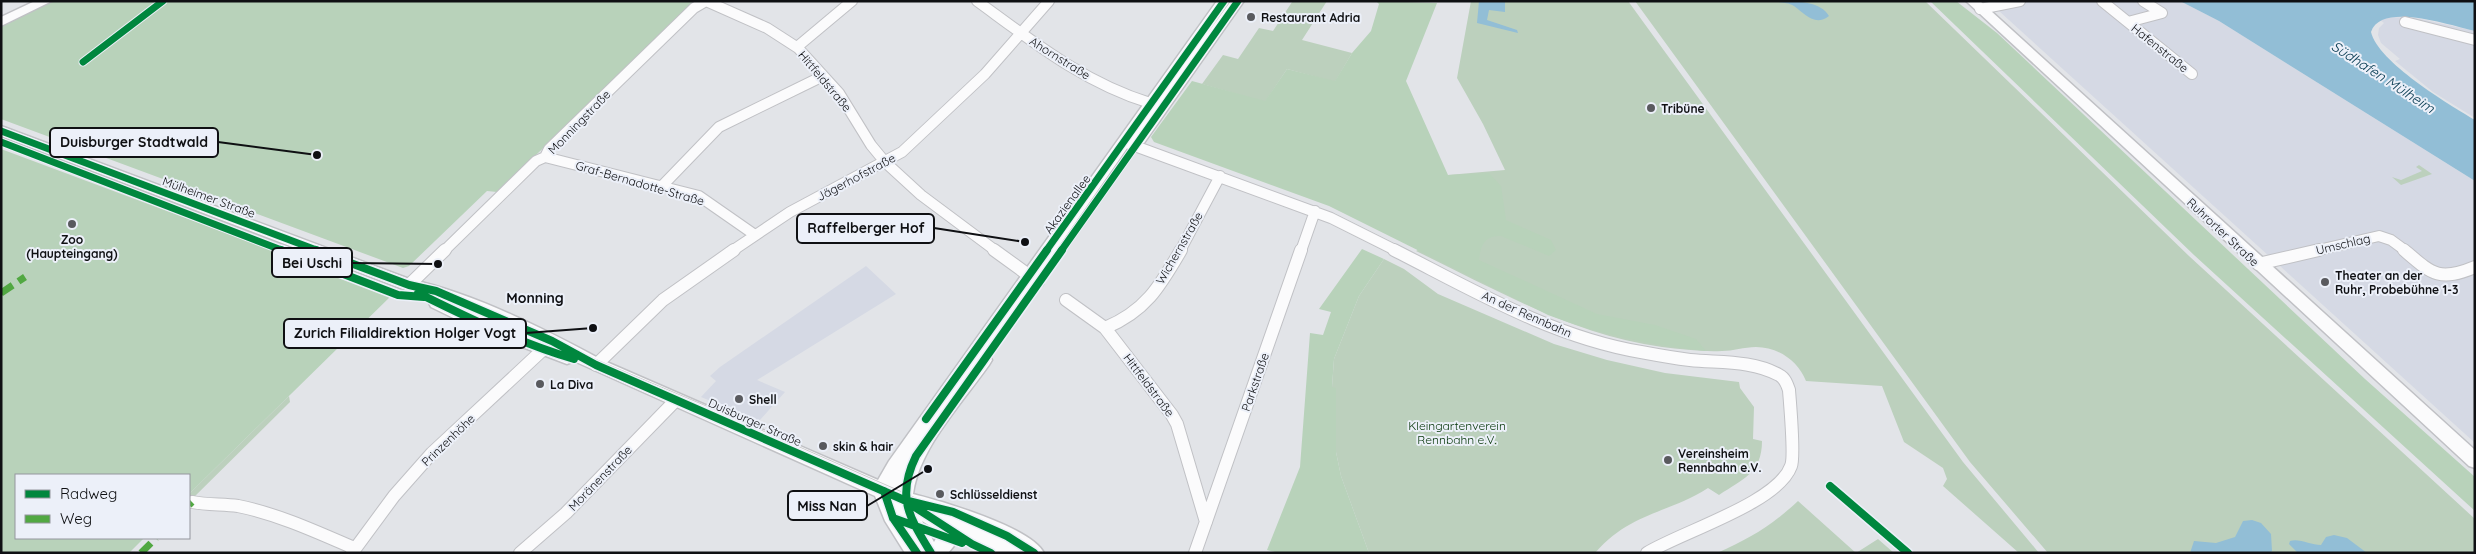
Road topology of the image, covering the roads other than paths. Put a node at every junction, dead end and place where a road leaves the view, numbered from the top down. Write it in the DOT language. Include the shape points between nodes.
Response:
graph roads {
  1 [pos="28,1"];
  2 [pos="46,1"];
  3 [pos="706,1"];
  4 [pos="852,1"];
  5 [pos="977,1"];
  6 [pos="1049,1"];
  7 [pos="1224,1"];
  8 [pos="1238,1"];
  9 [pos="2020,1"];
  10 [pos="2102,1"];
  11 [pos="2143,1"];
  12 [pos="1976,5"];
  13 [pos="1,13"];
  14 [pos="1,22"];
  15 [pos="2128,22"];
  16 [pos="2404,22"];
  17 [pos="1022,34"];
  18 [pos="2475,40"];
  19 [pos="797,47"];
  20 [pos="2192,74"];
  21 [pos="823,76"];
  22 [pos="1150,104"];
  23 [pos="1,131"];
  24 [pos="1129,144"];
  25 [pos="545,157"];
  26 [pos="886,162"];
  27 [pos="1220,176"];
  28 [pos="662,186"];
  29 [pos="1315,212"];
  30 [pos="756,235"];
  31 [pos="2258,264"];
  32 [pos="2475,267"];
  33 [pos="1034,278"];
  34 [pos="408,285"];
  35 [pos="1066,300"];
  36 [pos="1105,328"];
  37 [pos="547,346"];
  38 [pos="596,366"];
  39 [pos="676,400"];
  40 [pos="2475,461"];
  41 [pos="884,491"];
  42 [pos="904,500"];
  43 [pos="192,502"];
  44 [pos="1206,522"];
  45 [pos="956,532"];
  46 [pos="353,550"];
  47 [pos="520,553"];
  48 [pos="917,553"];
  49 [pos="931,553"];
  50 [pos="938,553"];
  51 [pos="1011,553"];
  52 [pos="1034,553"];
  53 [pos="1195,553"];
  54 [pos="1647,553"];
  1 -- 13 [label="main road"];
  2 -- 14 [label="main road"];
  3 -- 19 [label="street, Hittfeldstraße"];
  3 -- 25 [label="street, Monningstraße" via="694,8 549,149"];
  4 -- 19 [label="street"];
  5 -- 17 [label="street, Ahornstraße"];
  6 -- 17 [label="street, Jägerhofstraße"];
  7 -- 22 [label="main road, Akazienallee"];
  8 -- 24 [label="main road, Akazienallee"];
  9 -- 12 [label="street"];
  10 -- 15 [label="street, Hafenstraße"];
  11 -- 15 [label="street, Hafenstraße" via="2162,12"];
  12 -- 31 [label="main road, Ruhrorter Straße"];
  15 -- 20 [label="street, Hafenstraße"];
  16 -- 18 [label="street"];
  17 -- 22 [label="street, Ahornstraße" via="1087,76"];
  17 -- 26 [label="street, Jägerhofstraße" via="924,134"];
  19 -- 21 [label="street, Hittfeldstraße"];
  21 -- 26 [label="street, Hittfeldstraße" via="852,113 867,142"];
  21 -- 28 [label="street" via="719,127"];
  22 -- 24 [label="main road, Akazienallee"];
  23 -- 34 [label="main road, Mülheimer Straße"];
  24 -- 27 [label="street, An der Rennbahn"];
  24 -- 33 [label="main road, Akazienallee"];
  25 -- 28 [label="street, Graf-Bernadotte-Straße"];
  25 -- 34 [label="street, Monningstraße" via="536,161"];
  26 -- 30 [label="street, Jägerhofstraße" via="790,212"];
  26 -- 33 [label="street, Hittfeldstraße" via="918,191"];
  27 -- 29 [label="street, An der Rennbahn"];
  27 -- 36 [label="street, Wichernstraße" via="1165,276 1149,298 1132,315"];
  28 -- 30 [label="street, Graf-Bernadotte-Straße" via="706,199"];
  29 -- 44 [label="street, Parkstraße"];
  29 -- 54 [label="street, An der Rennbahn" via="1557,329 1639,352 1750,365 1780,375 1786,381 1792,447 1792,465 1788,475 1775,488 1736,511 1660,544"];
  30 -- 38 [label="street, Jägerhofstraße" via="679,288"];
  31 -- 32 [label="street, Umschlag" via="2380,236 2394,241 2438,276 2455,276"];
  31 -- 40 [label="main road, Ruhrorter Straße"];
  33 -- 41 [label="main road, Akazienallee" via="895,466"];
  33 -- 42 [label="main road, Akazienallee" via="916,456 905,481"];
  34 -- 37 [label="main road, Duisburger Straße" via="436,291"];
  35 -- 36 [label="street, Hittfeldstraße"];
  36 -- 44 [label="street, Hittfeldstraße" via="1177,424"];
  37 -- 38 [label="main road, Duisburger Straße"];
  37 -- 46 [label="street, Prinzenhöhe" via="432,453"];
  38 -- 39 [label="main road, Duisburger Straße"];
  39 -- 41 [label="main road, Duisburger Straße"];
  39 -- 47 [label="street, Moränenstraße" via="566,513"];
  41 -- 42 [label="main road, Duisburger Straße"];
  41 -- 48 [label="main road" via="893,518"];
  42 -- 45 [label="main road, Duisburger Straße"];
  42 -- 49 [label="main road"];
  42 -- 52 [label="main road, Duisburger Straße" via="953,512 1007,536"];
  43 -- 46 [label="street, Prinzenhöhe" via="207,505 224,503 246,508 298,524"];
  44 -- 53 [label="street, Parkstraße"];
  45 -- 50 [label="main road" via="947,538"];
  45 -- 51 [label="main road, Duisburger Straße"];
}
